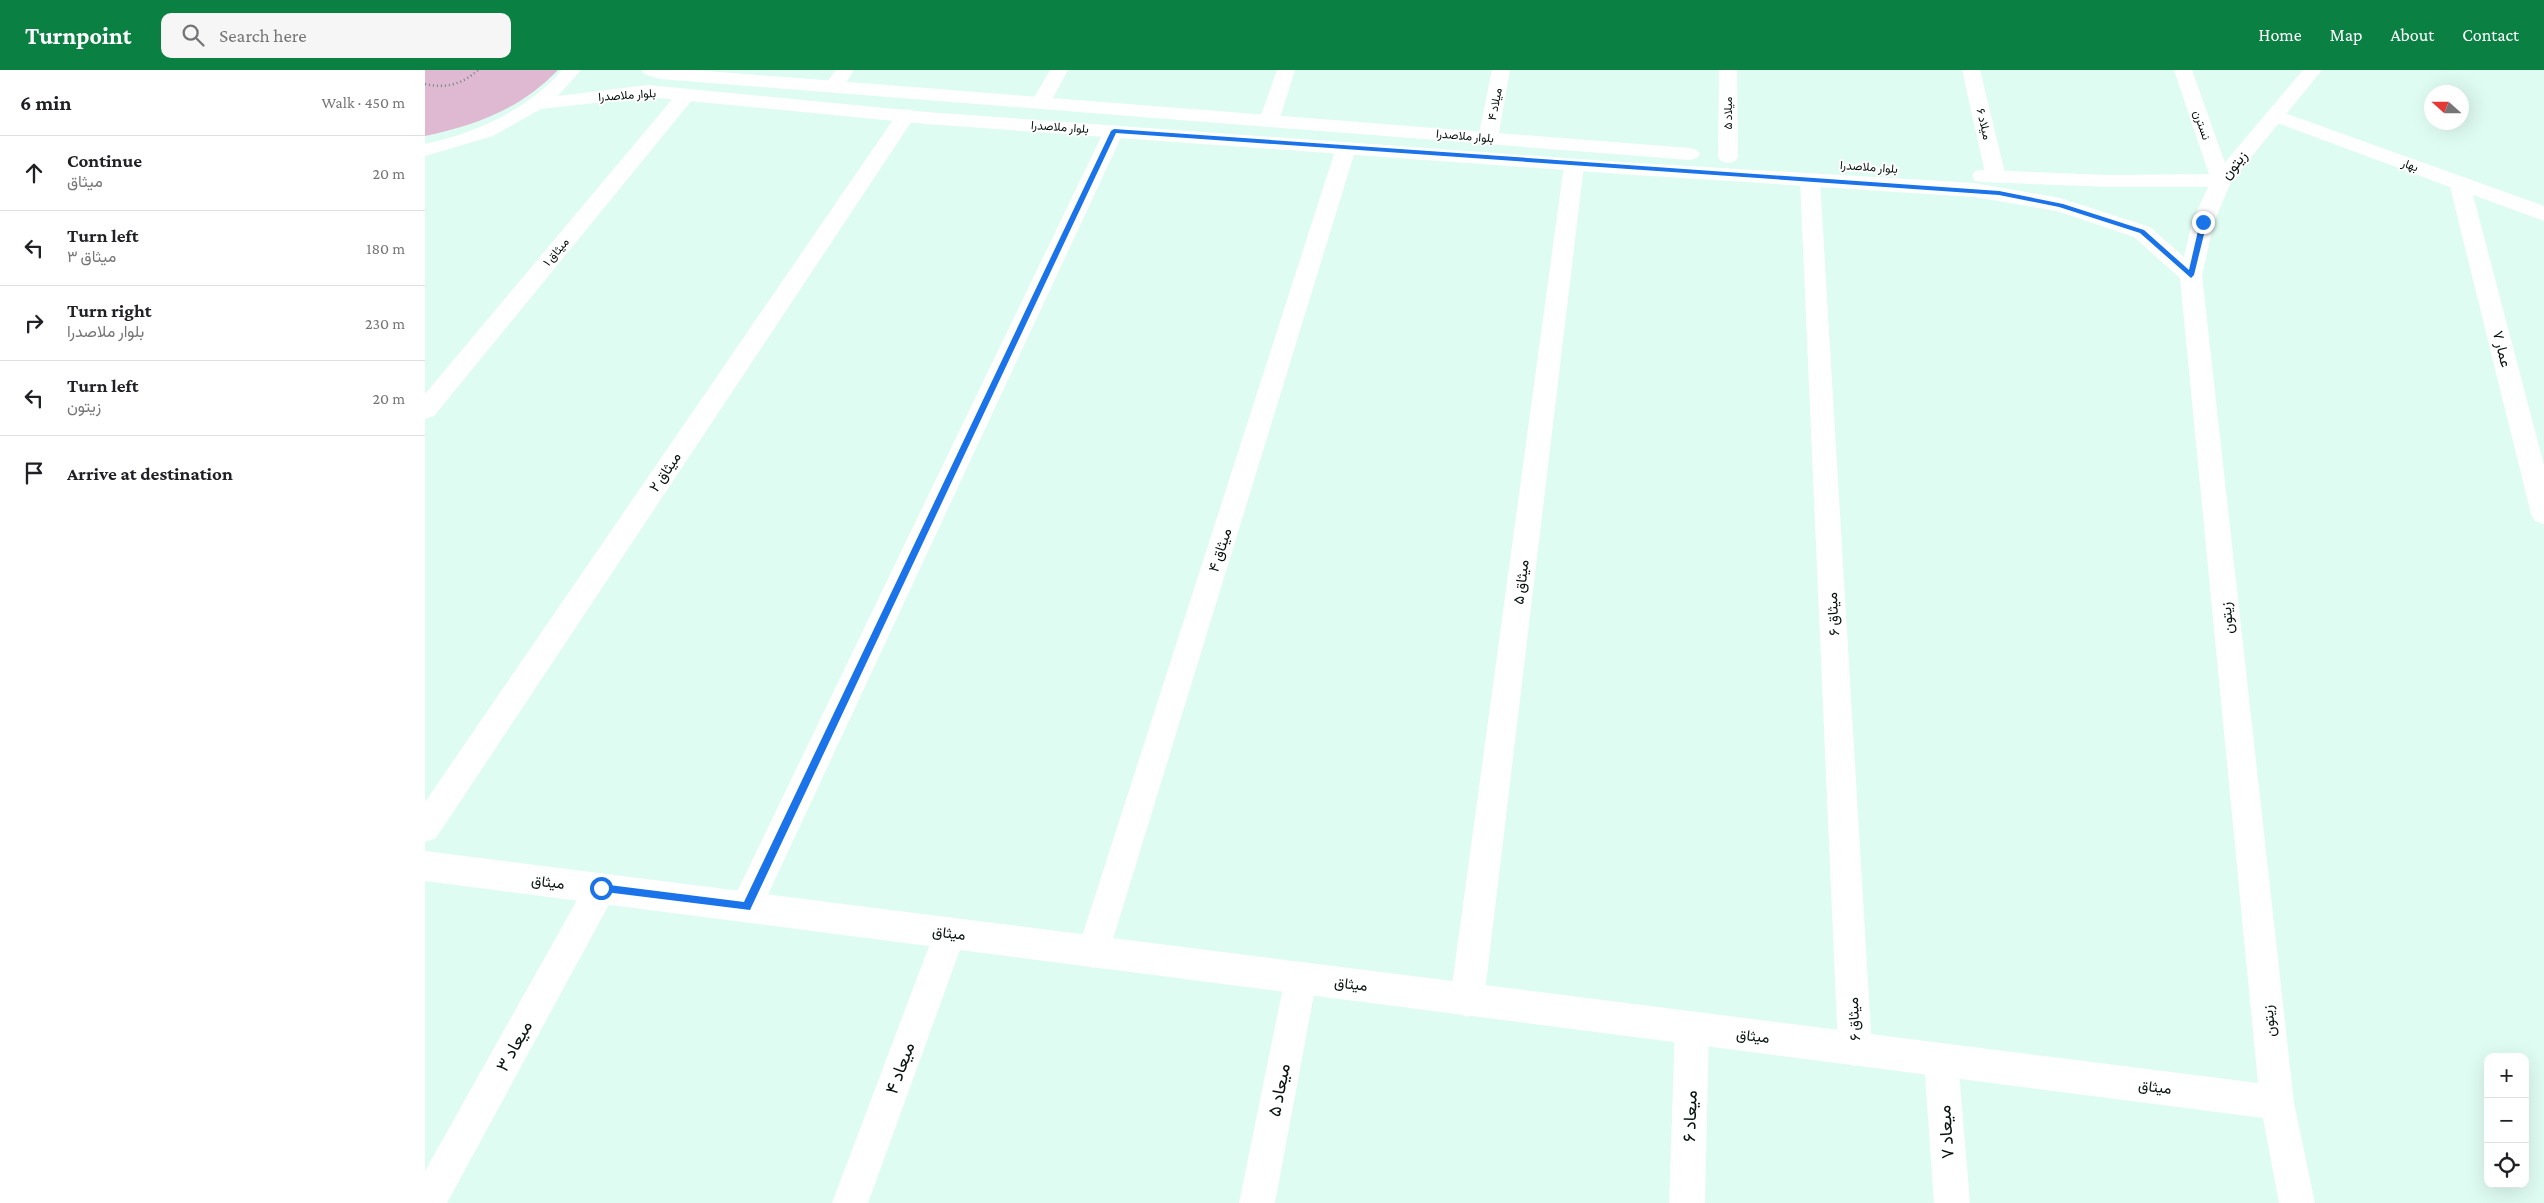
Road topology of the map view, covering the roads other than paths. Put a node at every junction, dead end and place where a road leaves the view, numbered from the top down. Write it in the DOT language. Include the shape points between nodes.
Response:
graph roads {
  1 [pos="572,70"];
  2 [pos="845,70"];
  3 [pos="1059,70"];
  4 [pos="1286,70"];
  5 [pos="1501,70"];
  6 [pos="1728,70"];
  7 [pos="1971,70"];
  8 [pos="2183,70"];
  9 [pos="2313,70"];
  10 [pos="657,72"];
  11 [pos="834,86"];
  12 [pos="648,91"];
  13 [pos="920,93"];
  14 [pos="686,95"];
  15 [pos="1041,103"];
  16 [pos="537,104"];
  17 [pos="1126,109"];
  18 [pos="906,116"];
  19 [pos="2276,116"];
  20 [pos="1269,121"];
  21 [pos="1114,131"];
  22 [pos="1350,138"];
  23 [pos="1488,138"];
  24 [pos="425,150"];
  25 [pos="1576,155"];
  26 [pos="1727,156"];
  27 [pos="1810,171"];
  28 [pos="2221,180"];
  29 [pos="2460,184"];
  30 [pos="1998,185"];
  31 [pos="2544,214"];
  32 [pos="2191,275"];
  33 [pos="425,410"];
  34 [pos="2544,514"];
  35 [pos="425,828"];
  36 [pos="425,866"];
  37 [pos="601,888"];
  38 [pos="746,907"];
  39 [pos="950,933"];
  40 [pos="1093,952"];
  41 [pos="1301,978"];
  42 [pos="1467,1000"];
  43 [pos="1693,1028"];
  44 [pos="1855,1049"];
  45 [pos="1941,1060"];
  46 [pos="2277,1103"];
  47 [pos="427,1203"];
  48 [pos="850,1203"];
  49 [pos="1257,1203"];
  50 [pos="1687,1203"];
  51 [pos="1952,1203"];
  52 [pos="2297,1203"];
  1 -- 16 [label="street" via="563,83"];
  2 -- 11 [label="street"];
  3 -- 15 [label="street"];
  4 -- 20 [label="street"];
  5 -- 23 [label="street, میلاد ۴"];
  6 -- 26 [label="street, میلاد ۵"];
  7 -- 30 [label="street, میلاد ۶"];
  8 -- 28 [label="street, نسترن"];
  9 -- 19 [label="street, زیتون"];
  10 -- 11 [label="street, بلوار ملاصدرا"];
  10 -- 12 [label="street"];
  11 -- 13 [label="street, بلوار ملاصدرا"];
  12 -- 14 [label="street, بلوار ملاصدرا"];
  12 -- 16 [label="street, بلوار ملاصدرا"];
  13 -- 15 [label="street, بلوار ملاصدرا"];
  13 -- 18 [label="street, میثاق ۲"];
  14 -- 18 [label="street, بلوار ملاصدرا"];
  14 -- 33 [label="street, میثاق ۱"];
  15 -- 17 [label="street, بلوار ملاصدرا"];
  16 -- 24 [label="street" via="491,129"];
  17 -- 20 [label="street, بلوار ملاصدرا"];
  17 -- 21 [label="street"];
  18 -- 21 [label="street, بلوار ملاصدرا"];
  18 -- 35 [label="street, میثاق ۲"];
  19 -- 28 [label="street, زیتون"];
  19 -- 29 [label="street, بهار"];
  20 -- 22 [label="street, بلوار ملاصدرا"];
  21 -- 22 [label="street, بلوار ملاصدرا"];
  21 -- 38 [label="street"];
  22 -- 23 [label="street, بلوار ملاصدرا"];
  22 -- 25 [label="street, بلوار ملاصدرا"];
  22 -- 40 [label="street, میثاق ۴"];
  23 -- 25 [label="street, بلوار ملاصدرا"];
  25 -- 26 [label="street, بلوار ملاصدرا"];
  25 -- 27 [label="street, بلوار ملاصدرا"];
  25 -- 42 [label="street, میثاق ۵"];
  26 -- 27 [label="street, بلوار ملاصدرا"];
  27 -- 30 [label="street, بلوار ملاصدرا"];
  27 -- 44 [label="street, میثاق ۶"];
  28 -- 30 [label="street, بلوار ملاصدرا"];
  28 -- 32 [label="street, زیتون" via="2203,222"];
  29 -- 31 [label="street, بهار"];
  29 -- 34 [label="street, عمار ۷"];
  30 -- 32 [label="street, بلوار ملاصدرا" via="2142,232"];
  32 -- 46 [label="street, زیتون"];
  36 -- 37 [label="street, میثاق"];
  37 -- 38 [label="street, میثاق"];
  37 -- 47 [label="street, میعاد ۳"];
  38 -- 39 [label="street, میثاق"];
  39 -- 40 [label="street, میثاق"];
  39 -- 48 [label="street, میعاد ۴"];
  40 -- 41 [label="street, میثاق"];
  41 -- 42 [label="street, میثاق"];
  41 -- 49 [label="street, میعاد ۵"];
  42 -- 43 [label="street, میثاق"];
  43 -- 44 [label="street, میثاق"];
  43 -- 50 [label="street, میعاد ۶"];
  44 -- 45 [label="street, میثاق"];
  45 -- 46 [label="street, میثاق"];
  45 -- 51 [label="street, میعاد ۷"];
  46 -- 52 [label="street, زیتون"];
}
